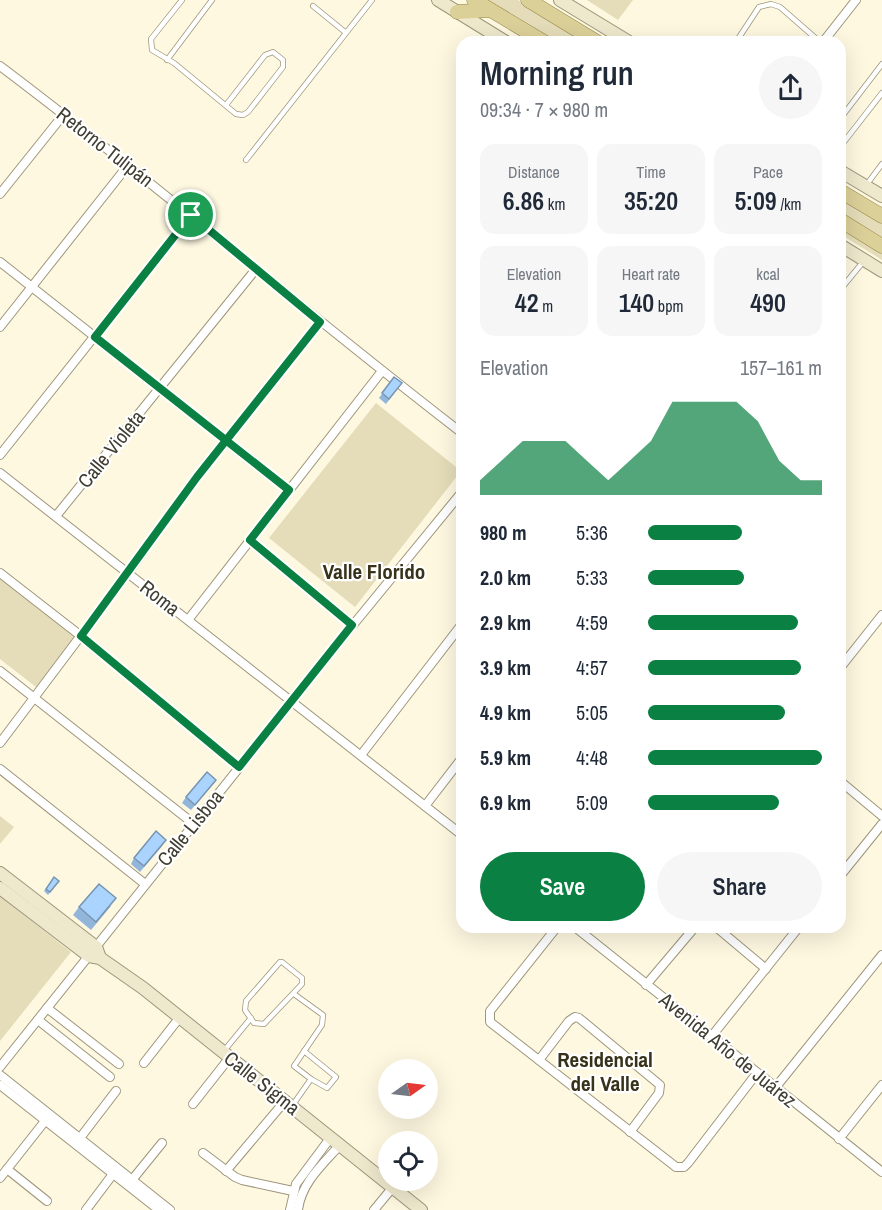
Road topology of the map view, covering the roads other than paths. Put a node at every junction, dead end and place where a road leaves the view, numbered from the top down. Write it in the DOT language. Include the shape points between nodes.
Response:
graph roads {
  1 [pos="182,0"];
  2 [pos="211,0"];
  3 [pos="372,0"];
  4 [pos="438,0"];
  5 [pos="474,0"];
  6 [pos="528,0"];
  7 [pos="560,0"];
  8 [pos="856,0"];
  9 [pos="313,6"];
  10 [pos="490,10"];
  11 [pos="457,12"];
  12 [pos="345,32"];
  13 [pos="496,36"];
  14 [pos="534,36"];
  15 [pos="587,36"];
  16 [pos="620,36"];
  17 [pos="740,36"];
  18 [pos="815,36"];
  19 [pos="827,36"];
  20 [pos="167,60"];
  21 [pos="882,64"];
  22 [pos="0,66"];
  23 [pos="882,93"];
  24 [pos="226,105"];
  25 [pos="846,111"];
  26 [pos="64,114"];
  27 [pos="846,139"];
  28 [pos="246,160"];
  29 [pos="129,164"];
  30 [pos="882,164"];
  31 [pos="846,174"];
  32 [pos="866,186"];
  33 [pos="0,194"];
  34 [pos="846,195"];
  35 [pos="882,196"];
  36 [pos="191,215"];
  37 [pos="882,216"];
  38 [pos="846,224"];
  39 [pos="882,246"];
  40 [pos="846,249"];
  41 [pos="865,260"];
  42 [pos="0,262"];
  43 [pos="256,269"];
  44 [pos="882,271"];
  45 [pos="846,283"];
  46 [pos="32,287"];
  47 [pos="320,322"];
  48 [pos="0,327"];
  49 [pos="95,337"];
  50 [pos="382,371"];
  51 [pos="160,388"];
  52 [pos="456,428"];
  53 [pos="226,440"];
  54 [pos="0,455"];
  55 [pos="0,472"];
  56 [pos="289,490"];
  57 [pos="456,499"];
  58 [pos="56,516"];
  59 [pos="250,540"];
  60 [pos="0,573"];
  61 [pos="128,573"];
  62 [pos="882,615"];
  63 [pos="188,620"];
  64 [pos="352,625"];
  65 [pos="456,632"];
  66 [pos="81,636"];
  67 [pos="846,660"];
  68 [pos="0,671"];
  69 [pos="34,698"];
  70 [pos="292,701"];
  71 [pos="0,743"];
  72 [pos="361,755"];
  73 [pos="456,766"];
  74 [pos="239,767"];
  75 [pos="0,769"];
  76 [pos="846,786"];
  77 [pos="425,806"];
  78 [pos="882,816"];
  79 [pos="194,824"];
  80 [pos="882,824"];
  81 [pos="456,830"];
  82 [pos="846,869"];
  83 [pos="0,873"];
  84 [pos="145,884"];
  85 [pos="0,888"];
  86 [pos="552,933"];
  87 [pos="582,933"];
  88 [pos="690,933"];
  89 [pos="723,933"];
  90 [pos="795,933"];
  91 [pos="95,954"];
  92 [pos="882,955"];
  93 [pos="766,969"];
  94 [pos="646,985"];
  95 [pos="294,994"];
  96 [pos="47,1008"];
  97 [pos="180,1017"];
  98 [pos="251,1018"];
  99 [pos="38,1020"];
  100 [pos="711,1037"];
  101 [pos="304,1052"];
  102 [pos="227,1055"];
  103 [pos="539,1060"];
  104 [pos="144,1063"];
  105 [pos="118,1064"];
  106 [pos="0,1067"];
  107 [pos="758,1073"];
  108 [pos="0,1076"];
  109 [pos="110,1077"];
  110 [pos="311,1079"];
  111 [pos="0,1085"];
  112 [pos="882,1085"];
  113 [pos="775,1088"];
  114 [pos="116,1091"];
  115 [pos="288,1103"];
  116 [pos="193,1104"];
  117 [pos="45,1121"];
  118 [pos="630,1132"];
  119 [pos="80,1138"];
  120 [pos="839,1138"];
  121 [pos="335,1141"];
  122 [pos="162,1143"];
  123 [pos="203,1153"];
  124 [pos="96,1156"];
  125 [pos="7,1169"];
  126 [pos="226,1171"];
  127 [pos="882,1172"];
  128 [pos="113,1174"];
  129 [pos="378,1175"];
  130 [pos="0,1178"];
  131 [pos="132,1180"];
  132 [pos="293,1191"];
  133 [pos="390,1191"];
  134 [pos="398,1191"];
  135 [pos="47,1201"];
  136 [pos="86,1210"];
  137 [pos="159,1210"];
  138 [pos="170,1210"];
  139 [pos="290,1210"];
  140 [pos="298,1210"];
  141 [pos="374,1210"];
  142 [pos="421,1210"];
  1 -- 20 [label="lane" via="151,39 152,50"];
  2 -- 20 [label="lane"];
  3 -- 12 [label="lane"];
  4 -- 11 [label="street"];
  5 -- 10 [label="main road"];
  6 -- 15 [label="main road"];
  7 -- 16 [label="street"];
  8 -- 19 [label="street"];
  9 -- 12 [label="lane"];
  10 -- 11 [label="main road"];
  10 -- 14 [label="main road"];
  11 -- 13 [label="street"];
  12 -- 28 [label="lane"];
  17 -- 18 [label="lane" via="759,7 771,4"];
  20 -- 24 [label="lane"];
  21 -- 25 [label="lane"];
  22 -- 26 [label="street, Retorno Tulipán"];
  23 -- 27 [label="lane"];
  24 -- 24 [label="lane" via="265,55 273,52 281,58 283,67 248,112 239,115"];
  26 -- 29 [label="street, Retorno Tulipán"];
  26 -- 33 [label="street"];
  29 -- 36 [label="street, Retorno Tulipán"];
  29 -- 46 [label="street"];
  30 -- 32 [label="lane"];
  31 -- 32 [label="street"];
  32 -- 35 [label="street"];
  34 -- 37 [label="main road"];
  36 -- 43 [label="street, Retorno Tulipán"];
  36 -- 49 [label="street"];
  38 -- 39 [label="main road"];
  40 -- 41 [label="street"];
  41 -- 44 [label="street"];
  41 -- 45 [label="lane"];
  42 -- 46 [label="street"];
  43 -- 47 [label="street, Retorno Tulipán"];
  43 -- 51 [label="street, Calle Violeta"];
  46 -- 48 [label="street"];
  46 -- 49 [label="street"];
  47 -- 50 [label="street, Retorno Tulipán"];
  47 -- 53 [label="street"];
  49 -- 51 [label="street"];
  49 -- 54 [label="street"];
  50 -- 52 [label="street, Retorno Tulipán"];
  50 -- 56 [label="street"];
  51 -- 53 [label="street"];
  51 -- 58 [label="street, Calle Violeta"];
  53 -- 56 [label="street"];
  53 -- 61 [label="street"];
  55 -- 58 [label="street, Roma"];
  56 -- 59 [label="street"];
  57 -- 64 [label="street, Calle Lisboa"];
  58 -- 61 [label="street, Roma"];
  59 -- 63 [label="street"];
  59 -- 64 [label="street"];
  60 -- 66 [label="street"];
  61 -- 63 [label="street, Roma"];
  61 -- 66 [label="street"];
  62 -- 67 [label="street"];
  63 -- 70 [label="street, Roma"];
  64 -- 70 [label="street, Calle Lisboa"];
  65 -- 72 [label="street"];
  66 -- 69 [label="street"];
  66 -- 74 [label="street"];
  68 -- 69 [label="street"];
  69 -- 71 [label="street"];
  69 -- 79 [label="street"];
  70 -- 72 [label="street, Roma"];
  70 -- 74 [label="street, Calle Lisboa"];
  72 -- 77 [label="street, Roma"];
  73 -- 77 [label="street"];
  74 -- 79 [label="street, Calle Lisboa"];
  75 -- 84 [label="street"];
  76 -- 78 [label="street"];
  77 -- 81 [label="street, Roma"];
  79 -- 84 [label="street, Calle Lisboa"];
  80 -- 82 [label="street"];
  83 -- 91 [label="street"];
  84 -- 91 [label="street, Calle Lisboa"];
  85 -- 91 [label="street"];
  86 -- 103 [label="street" via="489,1014 493,1025"];
  87 -- 94 [label="street, Avenida Año de Juárez"];
  88 -- 94 [label="street"];
  89 -- 93 [label="street"];
  90 -- 93 [label="street"];
  91 -- 96 [label="street, Calle Lisboa"];
  91 -- 97 [label="street, Calle Sigma"];
  92 -- 113 [label="street"];
  93 -- 100 [label="street"];
  94 -- 100 [label="street, Avenida Año de Juárez"];
  95 -- 98 [label="lane" via="264,1024 254,1023"];
  95 -- 98 [label="lane" via="302,978 280,962 246,1001 245,1010"];
  95 -- 101 [label="lane" via="324,1019"];
  96 -- 99 [label="street, Calle Lisboa"];
  96 -- 105 [label="street"];
  97 -- 102 [label="street, Calle Sigma"];
  97 -- 104 [label="street"];
  98 -- 102 [label="lane"];
  99 -- 106 [label="street, Calle Lisboa"];
  99 -- 109 [label="street"];
  100 -- 107 [label="street, Avenida Año de Juárez"];
  101 -- 110 [label="lane" via="294,1066"];
  101 -- 110 [label="lane" via="336,1077 327,1088"];
  102 -- 115 [label="street, Calle Sigma"];
  102 -- 116 [label="street"];
  103 -- 118 [label="street"];
  103 -- 118 [label="street" via="569,1021 579,1018 660,1085 659,1093"];
  107 -- 113 [label="street, Avenida Año de Juárez"];
  107 -- 118 [label="street" via="684,1167 676,1167"];
  108 -- 119 [label="street"];
  110 -- 115 [label="lane"];
  111 -- 117 [label="street"];
  112 -- 120 [label="street"];
  113 -- 120 [label="street, Avenida Año de Juárez"];
  114 -- 119 [label="street"];
  115 -- 121 [label="street, Calle Sigma"];
  115 -- 126 [label="street"];
  117 -- 124 [label="street"];
  117 -- 125 [label="street"];
  119 -- 124 [label="street"];
  120 -- 127 [label="street, Avenida Año de Juárez"];
  121 -- 129 [label="street, Calle Sigma"];
  121 -- 132 [label="street" via="300,1178"];
  121 -- 140 [label="street" via="306,1185"];
  122 -- 131 [label="street"];
  123 -- 126 [label="street"];
  124 -- 128 [label="street"];
  124 -- 131 [label="street"];
  125 -- 130 [label="street"];
  125 -- 135 [label="street"];
  126 -- 132 [label="street" via="242,1180"];
  128 -- 136 [label="street"];
  128 -- 137 [label="street"];
  131 -- 138 [label="street"];
  132 -- 139 [label="street"];
  133 -- 141 [label="street"];
  134 -- 142 [label="street, Calle Sigma"];
}
